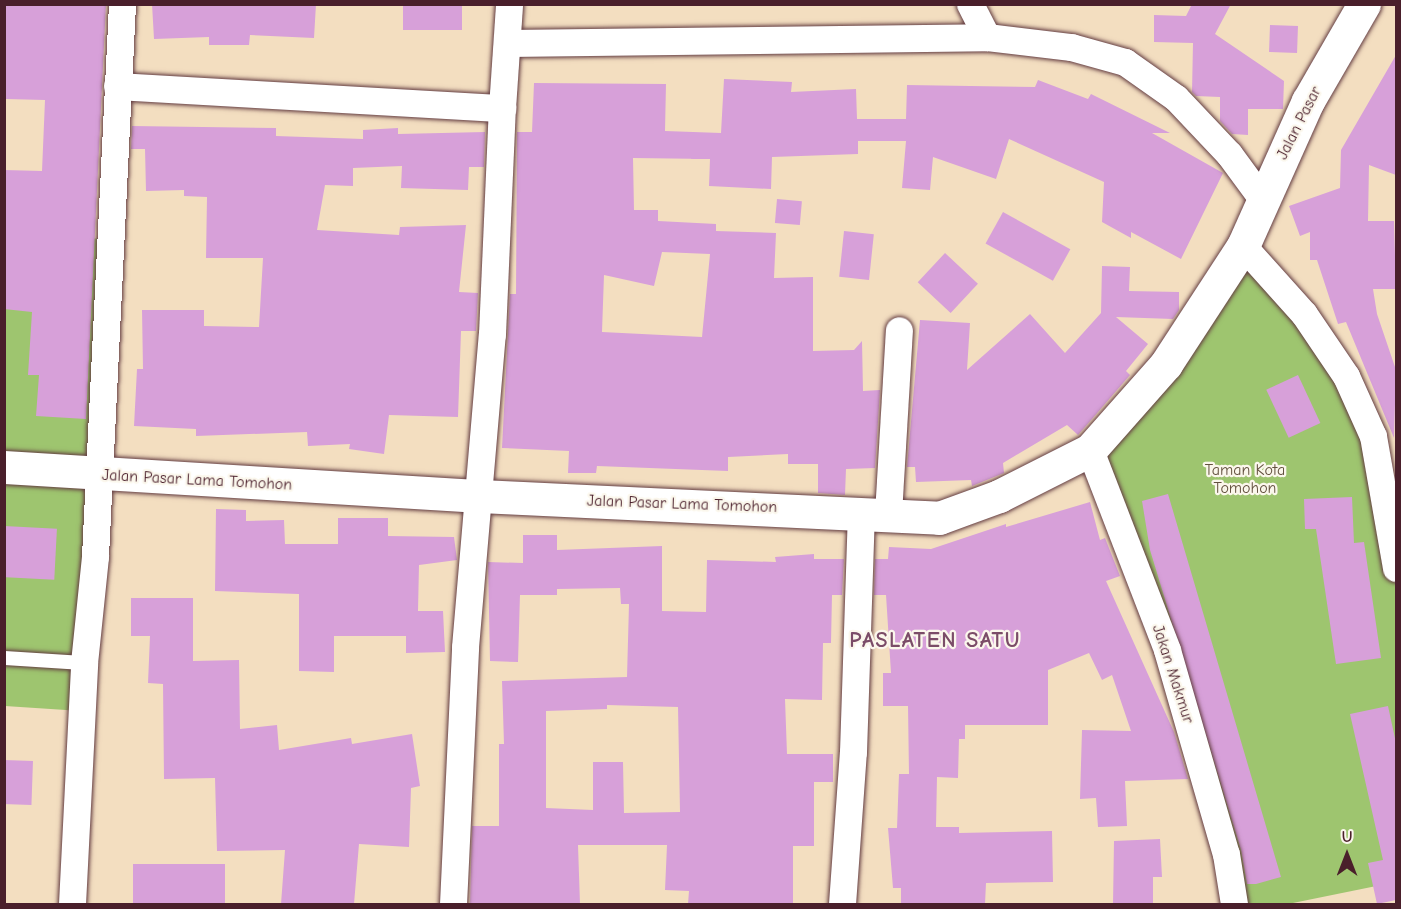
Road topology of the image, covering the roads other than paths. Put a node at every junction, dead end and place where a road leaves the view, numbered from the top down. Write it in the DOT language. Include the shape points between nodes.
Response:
graph roads {
  1 [pos="122,4"];
  2 [pos="509,4"];
  3 [pos="970,4"];
  4 [pos="1364,4"];
  5 [pos="987,37"];
  6 [pos="507,43"];
  7 [pos="117,86"];
  8 [pos="502,108"];
  9 [pos="1262,199"];
  10 [pos="1243,246"];
  11 [pos="899,330"];
  12 [pos="1385,434"];
  13 [pos="1090,450"];
  14 [pos="4,467"];
  15 [pos="99,475"];
  16 [pos="480,496"];
  17 [pos="874,513"];
  18 [pos="1396,568"];
  19 [pos="4,658"];
  20 [pos="84,663"];
  21 [pos="72,904"];
  22 [pos="453,904"];
  23 [pos="842,904"];
  24 [pos="1234,904"];
  1 -- 7 [label="street"];
  2 -- 6 [label="street"];
  3 -- 5 [label="street"];
  4 -- 9 [label="street, Jalan Pasar" via="1308,101"];
  5 -- 6 [label="street"];
  5 -- 9 [label="street" via="1071,47 1125,63 1176,98 1229,154"];
  6 -- 8 [label="street"];
  7 -- 8 [label="street"];
  7 -- 15 [label="street"];
  8 -- 16 [label="street"];
  9 -- 10 [label="street, Jalan Pasar"];
  10 -- 12 [label="street" via="1304,315"];
  10 -- 13 [label="street, Jalan Pasar Lama Tomohon" via="1166,364"];
  11 -- 17 [label="street"];
  12 -- 18 [label="street"];
  13 -- 17 [label="street, Jalan Pasar Lama Tomohon" via="999,496 939,518"];
  13 -- 24 [label="street, Jakan Makmur" via="1167,650 1226,854"];
  14 -- 15 [label="street, Jalan Pasar Lama Tomohon"];
  15 -- 16 [label="street, Jalan Pasar Lama Tomohon"];
  15 -- 20 [label="street"];
  16 -- 17 [label="street, Jalan Pasar Lama Tomohon"];
  16 -- 22 [label="street" via="465,647"];
  17 -- 23 [label="street"];
  19 -- 20 [label="lane"];
  20 -- 21 [label="street"];
}
